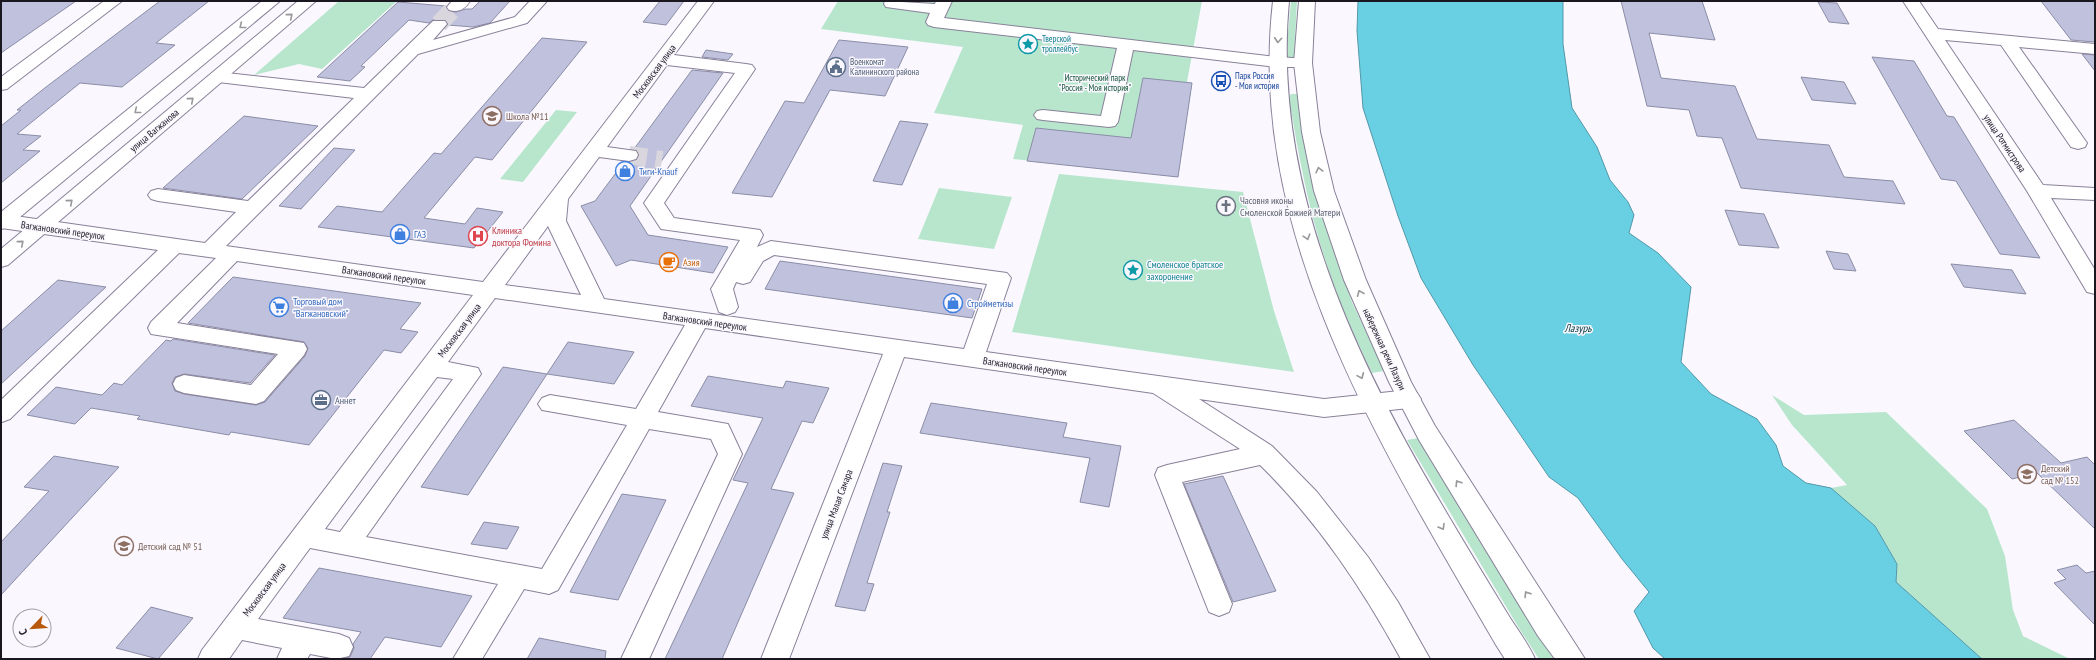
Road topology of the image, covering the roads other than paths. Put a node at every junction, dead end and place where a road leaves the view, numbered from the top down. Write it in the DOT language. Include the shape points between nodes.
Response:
graph roads {
  1 [pos="114,1"];
  2 [pos="272,1"];
  3 [pos="308,1"];
  4 [pos="539,1"];
  5 [pos="706,1"];
  6 [pos="893,1"];
  7 [pos="1281,1"];
  8 [pos="1307,1"];
  9 [pos="1911,1"];
  10 [pos="942,5"];
  11 [pos="439,24"];
  12 [pos="1933,34"];
  13 [pos="2006,40"];
  14 [pos="1126,44"];
  15 [pos="2095,49"];
  16 [pos="410,52"];
  17 [pos="662,59"];
  18 [pos="1276,62"];
  19 [pos="1303,63"];
  20 [pos="218,77"];
  21 [pos="1,85"];
  22 [pos="367,94"];
  23 [pos="1043,115"];
  24 [pos="2078,144"];
  25 [pos="594,151"];
  26 [pos="629,155"];
  27 [pos="2037,191"];
  28 [pos="2095,194"];
  29 [pos="158,195"];
  30 [pos="558,199"];
  31 [pos="252,208"];
  32 [pos="1,221"];
  33 [pos="40,227"];
  34 [pos="174,246"];
  35 [pos="209,251"];
  36 [pos="232,254"];
  37 [pos="1,260"];
  38 [pos="2095,287"];
  39 [pos="489,290"];
  40 [pos="596,306"];
  41 [pos="715,317"];
  42 [pos="896,348"];
  43 [pos="972,359"];
  44 [pos="431,367"];
  45 [pos="184,384"];
  46 [pos="1157,385"];
  47 [pos="1409,399"];
  48 [pos="550,404"];
  49 [pos="1373,404"];
  50 [pos="2,413"];
  51 [pos="642,419"];
  52 [pos="1264,454"];
  53 [pos="304,536"];
  54 [pos="346,544"];
  55 [pos="517,576"];
  56 [pos="1219,604"];
  57 [pos="236,627"];
  58 [pos="339,647"];
  59 [pos="298,649"];
  60 [pos="212,659"];
  61 [pos="467,659"];
  62 [pos="635,659"];
  63 [pos="775,659"];
  64 [pos="1416,659"];
  65 [pos="1521,659"];
  66 [pos="1571,659"];
  1 -- 21 [label="street"];
  2 -- 32 [label="street, one-way"];
  20 -- 3 [label="street, улица Вагжанова, one-way"];
  4 -- 16 [label="street" via="521,20"];
  5 -- 17 [label="street, Московская улица"];
  6 -- 10 [label="street" via="892,4"];
  7 -- 18 [label="street, one-way"];
  8 -- 19 [label="street, набережная реки Лазури"];
  9 -- 12 [label="street, улица Ротмистрова"];
  10 -- 14 [label="street" via="934,22"];
  11 -- 16 [label="street"];
  12 -- 13 [label="street"];
  12 -- 27 [label="street, улица Ротмистрова"];
  13 -- 15 [label="street"];
  13 -- 24 [label="street"];
  14 -- 18 [label="street"];
  14 -- 23 [label="street" via="1109,122"];
  16 -- 22 [label="street"];
  17 -- 25 [label="street, Московская улица"];
  17 -- 41 [label="street" via="746,69 672,161 654,203 668,224 753,235 722,289"];
  18 -- 19 [label="street"];
  18 -- 49 [label="street, one-way" via="1284,143 1301,215 1327,296"];
  47 -- 19 [label="street, набережная реки Лазури, one-way" via="1360,293 1331,212 1311,132"];
  20 -- 22 [label="street"];
  33 -- 20 [label="street, улица Вагжанова, one-way"];
  22 -- 31 [label="street"];
  25 -- 26 [label="street"];
  25 -- 30 [label="street, Московская улица"];
  27 -- 28 [label="street"];
  27 -- 38 [label="street, улица Ротмистрова"];
  29 -- 31 [label="street"];
  30 -- 39 [label="street, Московская улица"];
  30 -- 40 [label="street" via="556,221"];
  31 -- 35 [label="street"];
  32 -- 33 [label="street, Вагжановский переулок"];
  33 -- 34 [label="street, Вагжановский переулок"];
  37 -- 33 [label="street, улица Вагжанова, one-way"];
  34 -- 35 [label="street, Вагжановский переулок"];
  34 -- 50 [label="street"];
  35 -- 36 [label="street, Вагжановский переулок"];
  36 -- 39 [label="street, Вагжановский переулок"];
  36 -- 45 [label="street" via="159,328 296,349 256,395"];
  39 -- 40 [label="street, Вагжановский переулок"];
  39 -- 44 [label="street, Московская улица"];
  40 -- 41 [label="street, Вагжановский переулок"];
  41 -- 42 [label="street, Вагжановский переулок"];
  41 -- 43 [label="street" via="756,256 771,248 1000,278"];
  41 -- 51 [label="street"];
  42 -- 43 [label="street, Вагжановский переулок"];
  42 -- 63 [label="street, улица Малая Самара"];
  43 -- 46 [label="street, Вагжановский переулок"];
  44 -- 53 [label="street, Московская улица"];
  44 -- 54 [label="street" via="470,374"];
  46 -- 49 [label="street, Вагжановский переулок" via="1324,408"];
  46 -- 52 [label="street"];
  47 -- 49 [label="street, Вагжановский переулок"];
  66 -- 47 [label="street, набережная реки Лазури, one-way" via="1447,466"];
  48 -- 51 [label="street"];
  49 -- 65 [label="street, one-way" via="1406,465"];
  51 -- 55 [label="street" via="549,582"];
  51 -- 62 [label="street" via="720,431 730,454"];
  52 -- 56 [label="street" via="1167,475"];
  52 -- 64 [label="street" via="1306,496 1346,544 1383,599"];
  53 -- 54 [label="street"];
  53 -- 57 [label="street, Московская улица"];
  54 -- 55 [label="street"];
  55 -- 61 [label="street"];
  57 -- 59 [label="street"];
  57 -- 60 [label="street, Московская улица"];
  58 -- 59 [label="street"];
}
